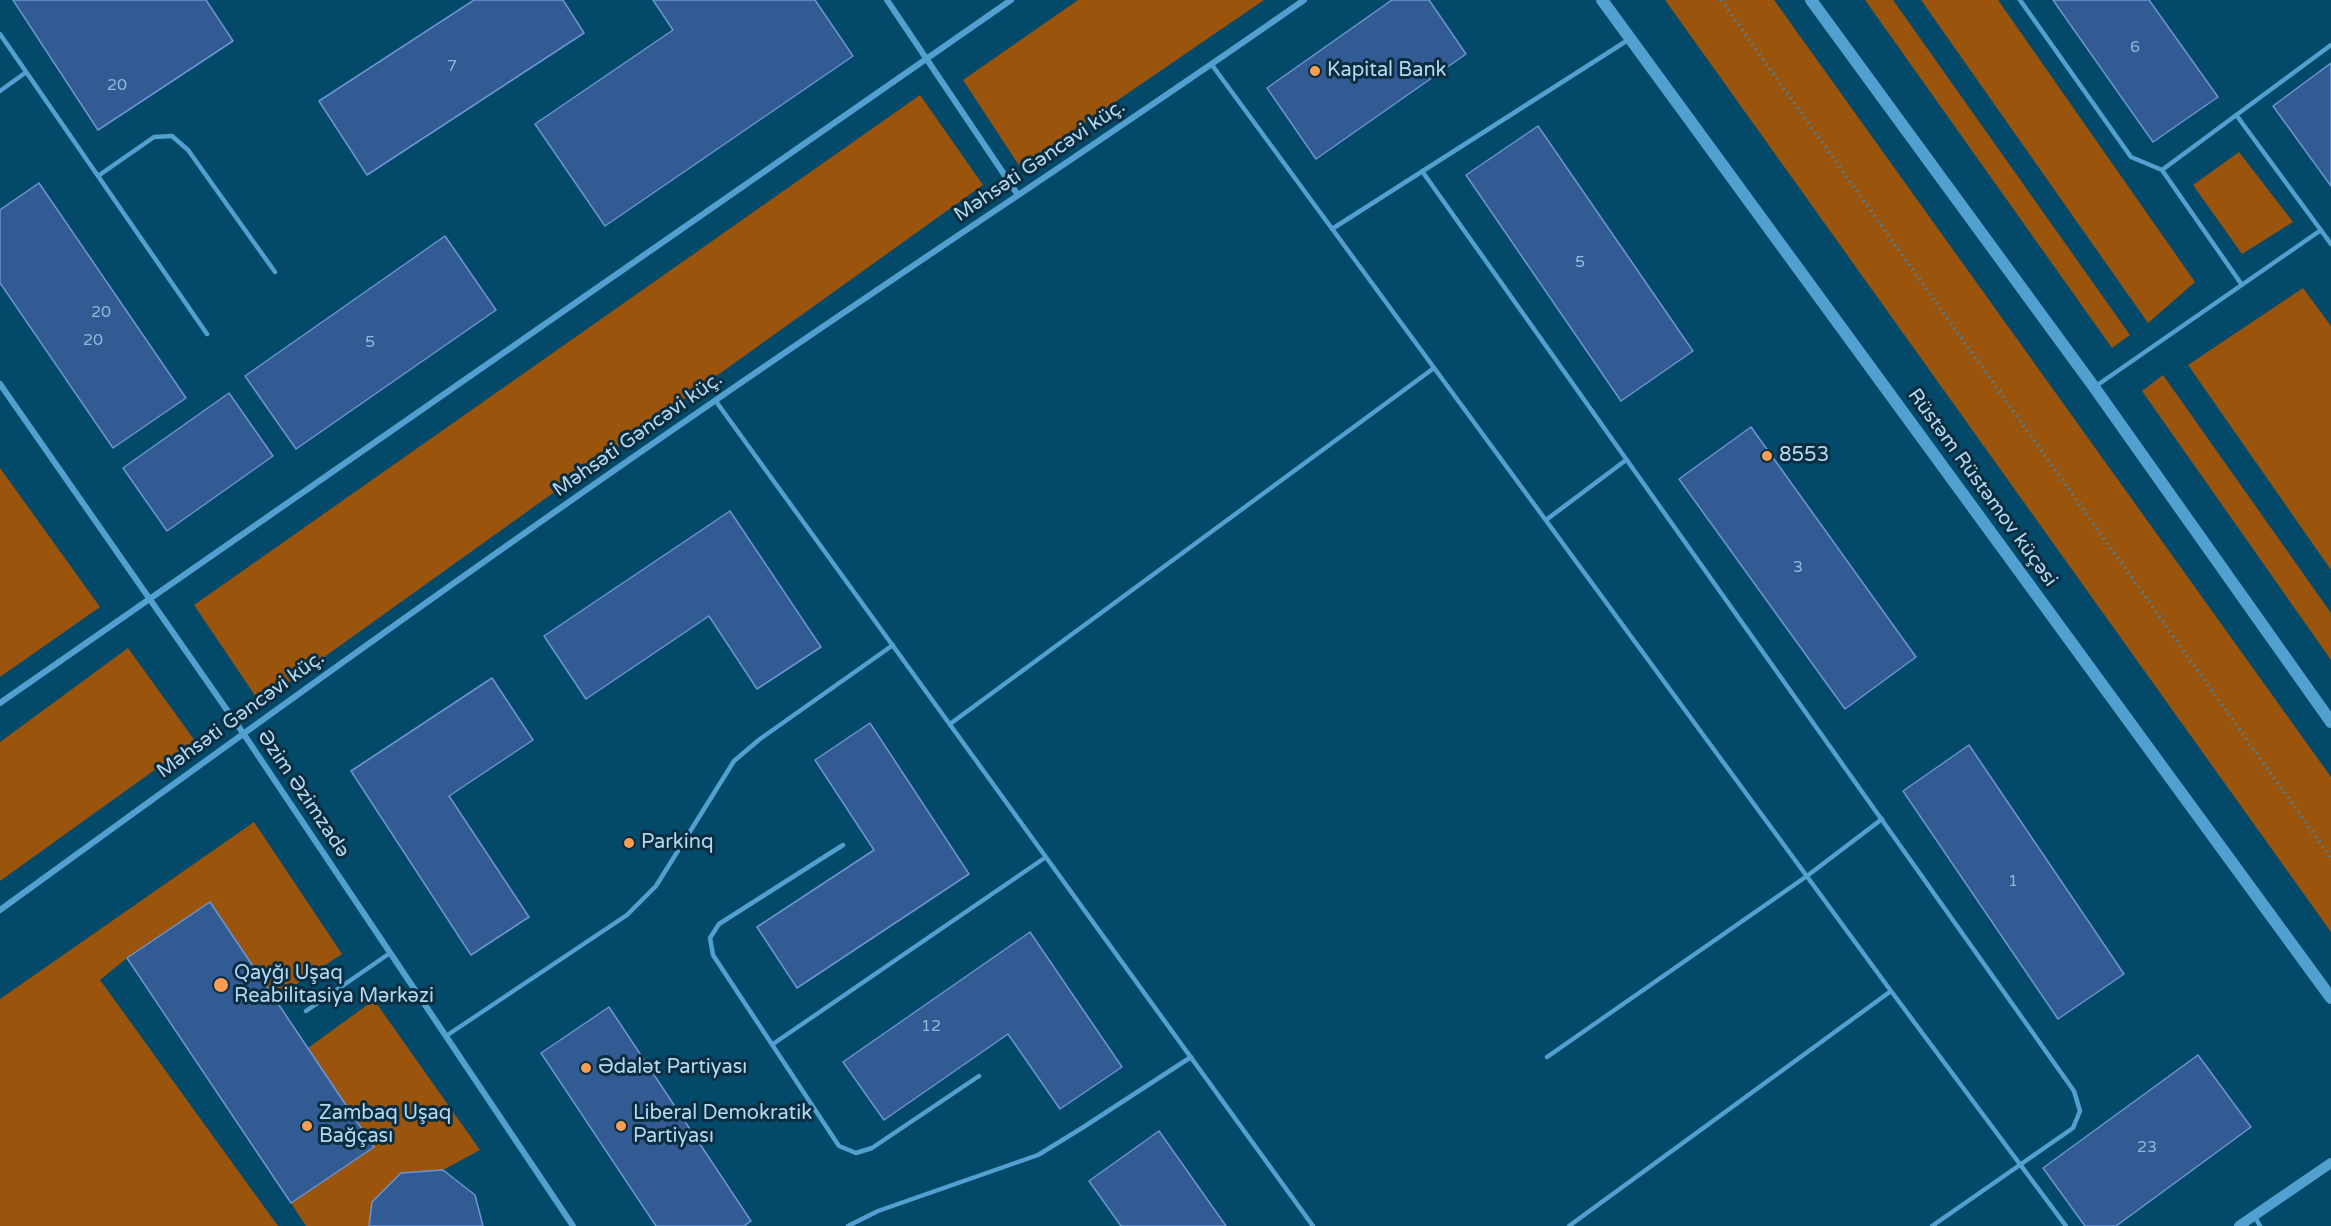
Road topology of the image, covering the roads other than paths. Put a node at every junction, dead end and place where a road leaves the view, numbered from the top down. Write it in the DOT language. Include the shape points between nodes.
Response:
graph roads {
  1 [pos="887,0"];
  2 [pos="1011,0"];
  3 [pos="1304,0"];
  4 [pos="1602,0"];
  5 [pos="1811,0"];
  6 [pos="2020,0"];
  7 [pos="0,34"];
  8 [pos="1631,39"];
  9 [pos="2331,45"];
  10 [pos="927,58"];
  11 [pos="1212,65"];
  12 [pos="25,73"];
  13 [pos="0,91"];
  14 [pos="2237,116"];
  15 [pos="2162,170"];
  16 [pos="1422,171"];
  17 [pos="98,176"];
  18 [pos="1018,195"];
  19 [pos="1332,229"];
  20 [pos="2321,230"];
  21 [pos="2331,244"];
  22 [pos="275,272"];
  23 [pos="2242,285"];
  24 [pos="207,334"];
  25 [pos="1434,368"];
  26 [pos="0,384"];
  27 [pos="2094,387"];
  28 [pos="715,400"];
  29 [pos="1626,460"];
  30 [pos="1546,520"];
  31 [pos="148,599"];
  32 [pos="893,645"];
  33 [pos="0,703"];
  34 [pos="2331,723"];
  35 [pos="950,724"];
  36 [pos="243,733"];
  37 [pos="1882,819"];
  38 [pos="843,845"];
  39 [pos="1046,857"];
  40 [pos="1807,876"];
  41 [pos="0,910"];
  42 [pos="390,953"];
  43 [pos="1891,991"];
  44 [pos="2331,998"];
  45 [pos="306,1011"];
  46 [pos="446,1036"];
  47 [pos="773,1044"];
  48 [pos="1191,1057"];
  49 [pos="1547,1057"];
  50 [pos="979,1076"];
  51 [pos="2331,1163"];
  52 [pos="2020,1166"];
  53 [pos="2254,1215"];
  54 [pos="573,1226"];
  55 [pos="848,1226"];
  56 [pos="1313,1226"];
  57 [pos="1569,1226"];
  58 [pos="1932,1226"];
  59 [pos="2066,1226"];
  60 [pos="2239,1226"];
  61 [pos="2260,1226"];
  1 -- 10 [label="street"];
  2 -- 10 [label="street"];
  3 -- 11 [label="street, Məhsəti Gəncəvi küç."];
  4 -- 8 [label="main road, Rüstəm Rüstəmov küçəsi"];
  5 -- 27 [label="main road"];
  6 -- 15 [label="lane" via="2131,157"];
  7 -- 12 [label="lane"];
  8 -- 16 [label="lane"];
  8 -- 44 [label="main road, Rüstəm Rüstəmov küçəsi"];
  9 -- 14 [label="lane"];
  10 -- 18 [label="street"];
  10 -- 31 [label="street"];
  11 -- 18 [label="street, Məhsəti Gəncəvi küç."];
  11 -- 19 [label="lane"];
  12 -- 13 [label="lane"];
  12 -- 17 [label="lane"];
  14 -- 15 [label="lane"];
  14 -- 20 [label="lane"];
  15 -- 23 [label="lane"];
  16 -- 19 [label="lane"];
  16 -- 29 [label="lane"];
  17 -- 22 [label="lane" via="154,137 172,136 188,150"];
  17 -- 24 [label="lane"];
  18 -- 28 [label="street, Məhsəti Gəncəvi küç."];
  19 -- 25 [label="lane"];
  20 -- 21 [label="lane"];
  20 -- 23 [label="lane"];
  23 -- 27 [label="lane"];
  25 -- 30 [label="lane"];
  25 -- 35 [label="lane"];
  26 -- 31 [label="street, Əzim Əzimzadə"];
  27 -- 34 [label="main road"];
  28 -- 32 [label="lane"];
  28 -- 36 [label="street, Məhsəti Gəncəvi küç."];
  29 -- 30 [label="lane"];
  29 -- 37 [label="lane"];
  30 -- 40 [label="lane"];
  31 -- 33 [label="street"];
  31 -- 36 [label="street, Əzim Əzimzadə"];
  32 -- 35 [label="lane"];
  32 -- 46 [label="lane" via="734,761 656,886 627,915"];
  35 -- 39 [label="lane"];
  36 -- 41 [label="street, Məhsəti Gəncəvi küç."];
  36 -- 42 [label="street, Əzim Əzimzadə"];
  37 -- 40 [label="lane"];
  37 -- 52 [label="lane" via="2074,1091 2080,1111 2073,1128"];
  38 -- 47 [label="lane" via="719,924 710,938 713,955"];
  39 -- 47 [label="lane"];
  39 -- 48 [label="lane"];
  40 -- 43 [label="lane"];
  40 -- 49 [label="lane"];
  42 -- 45 [label="lane"];
  42 -- 46 [label="street, Əzim Əzimzadə"];
  43 -- 52 [label="lane"];
  43 -- 57 [label="lane"];
  46 -- 54 [label="street, Əzim Əzimzadə"];
  47 -- 50 [label="lane" via="839,1146 856,1153 872,1148"];
  48 -- 55 [label="lane" via="1038,1155 878,1211"];
  48 -- 56 [label="lane"];
  51 -- 53 [label="street"];
  52 -- 58 [label="lane"];
  52 -- 59 [label="lane"];
  53 -- 60 [label="street"];
  53 -- 61 [label="lane"];
}
